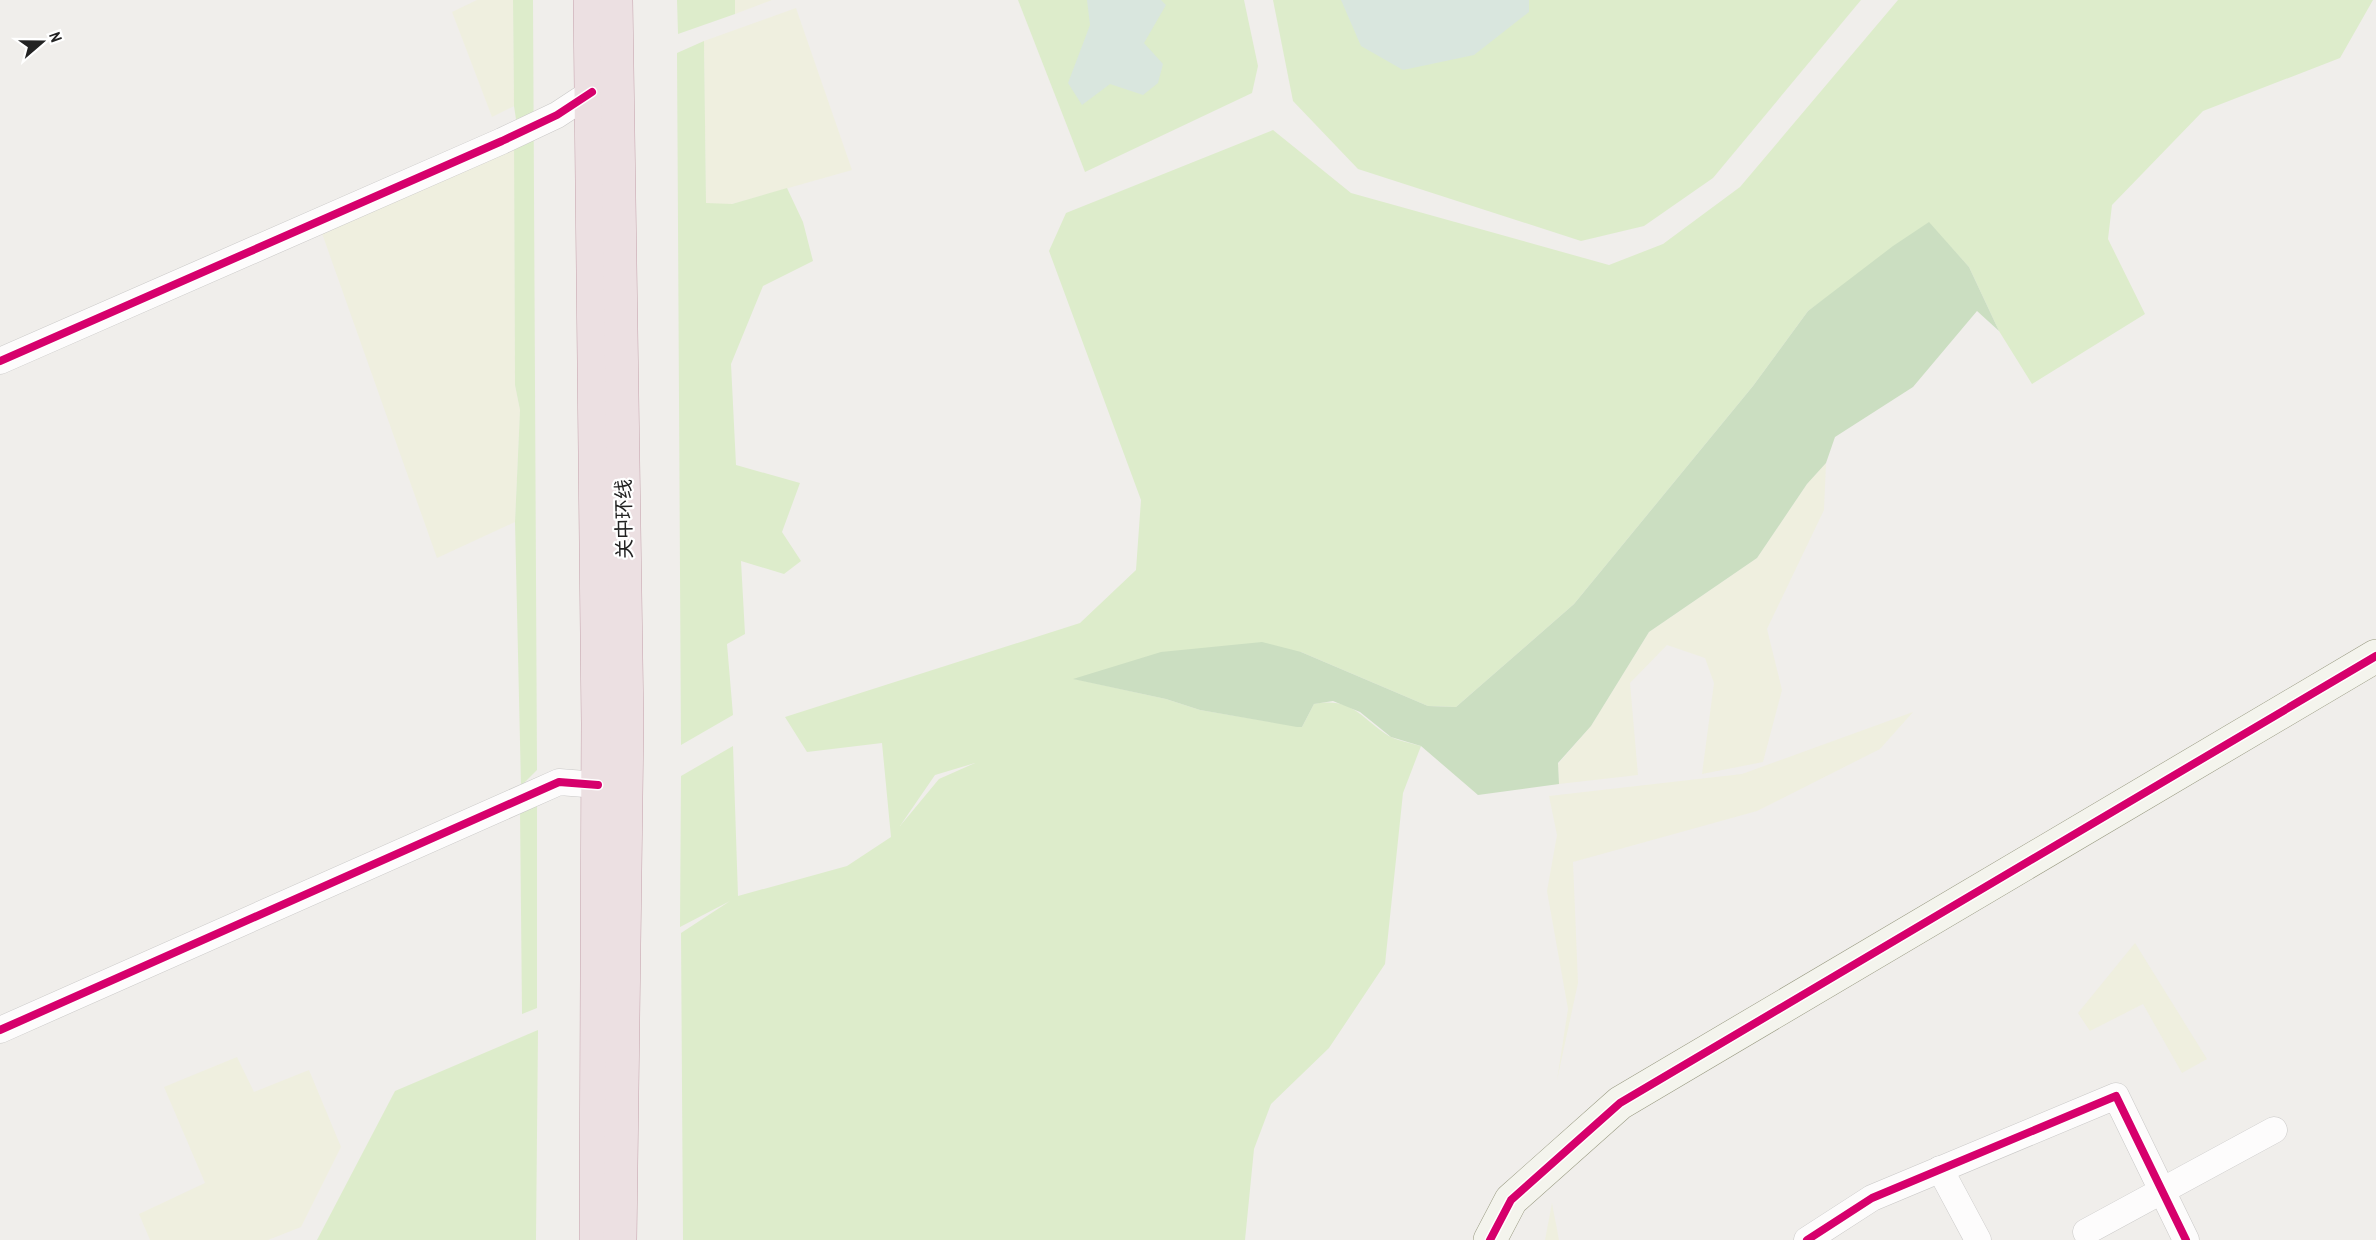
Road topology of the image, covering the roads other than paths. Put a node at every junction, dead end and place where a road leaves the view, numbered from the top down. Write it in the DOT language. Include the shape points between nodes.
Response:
graph roads {
  1 [pos="590,0"];
  2 [pos="616,0"];
  3 [pos="592,92"];
  4 [pos="0,361"];
  5 [pos="2376,656"];
  6 [pos="598,785"];
  7 [pos="0,1030"];
  8 [pos="610,1038"];
  9 [pos="2274,1130"];
  10 [pos="1940,1169"];
  11 [pos="2162,1191"];
  12 [pos="2086,1232"];
  13 [pos="596,1240"];
  14 [pos="620,1240"];
  15 [pos="1490,1240"];
  16 [pos="1807,1240"];
  17 [pos="1978,1240"];
  18 [pos="2186,1240"];
  1 -- 3 [label="highway, 关中环线"];
  2 -- 8 [label="highway, 关中环线" via="627,723"];
  3 -- 4 [label="street" via="557,115 502,141"];
  3 -- 6 [label="highway, 关中环线"];
  5 -- 15 [label="street" via="1620,1103 1511,1200"];
  6 -- 7 [label="street" via="559,782"];
  6 -- 8 [label="highway, 关中环线"];
  8 -- 13 [label="highway"];
  8 -- 14 [label="highway"];
  9 -- 11 [label="street"];
  10 -- 11 [label="street" via="2116,1096"];
  10 -- 16 [label="street" via="1872,1198"];
  10 -- 17 [label="street"];
  11 -- 12 [label="street"];
  11 -- 18 [label="street"];
}
